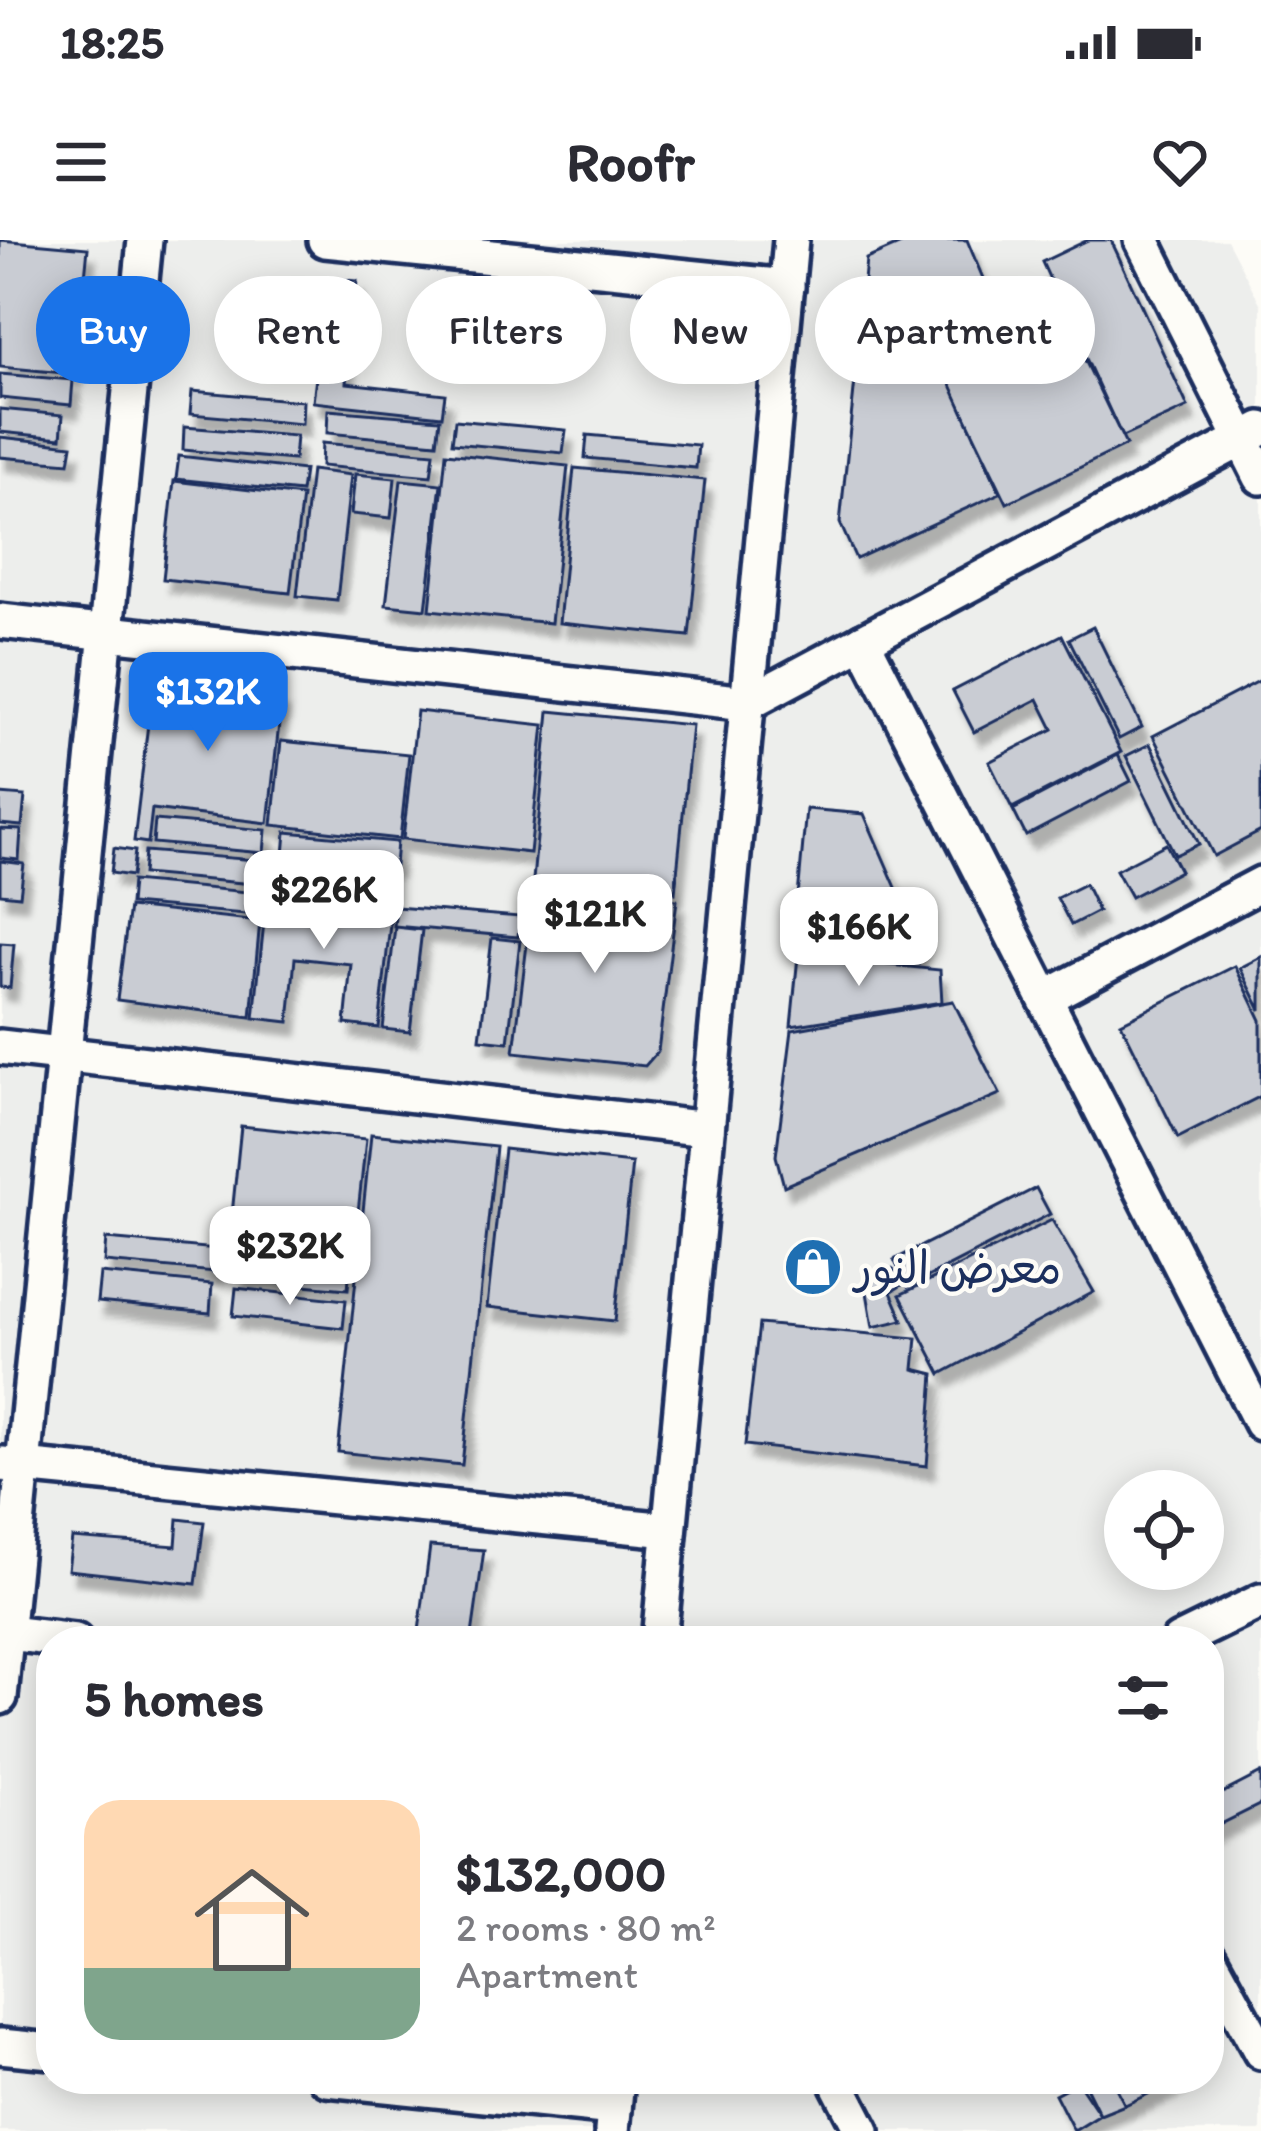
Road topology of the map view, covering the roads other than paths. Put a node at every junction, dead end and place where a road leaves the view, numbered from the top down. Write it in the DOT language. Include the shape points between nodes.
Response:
graph roads {
  1 [pos="145,240"];
  2 [pos="325,240"];
  3 [pos="791,240"];
  4 [pos="1142,240"];
  5 [pos="679,276"];
  6 [pos="788,276"];
  7 [pos="778,384"];
  8 [pos="1252,435"];
  9 [pos="1261,477"];
  10 [pos="0,621"];
  11 [pos="106,633"];
  12 [pos="863,641"];
  13 [pos="748,703"];
  14 [pos="1261,884"];
  15 [pos="1045,998"];
  16 [pos="0,1047"];
  17 [pos="64,1055"];
  18 [pos="707,1129"];
  19 [pos="1261,1423"];
  20 [pos="11,1465"];
  21 [pos="669,1530"];
  22 [pos="1261,1601"];
  23 [pos="659,1626"];
  24 [pos="1210,1626"];
  25 [pos="3,1633"];
  26 [pos="36,1637"];
  27 [pos="0,1697"];
  28 [pos="1224,1984"];
  29 [pos="0,2046"];
  30 [pos="36,2050"];
  31 [pos="1261,2052"];
  32 [pos="487,2094"];
  33 [pos="844,2094"];
  34 [pos="615,2106"];
  35 [pos="862,2131"];
  1 -- 11 [label="street"];
  2 -- 5 [label="street"];
  3 -- 6 [label="street"];
  4 -- 8 [label="street"];
  7 -- 13 [label="street"];
  8 -- 9 [label="street"];
  8 -- 12 [label="street"];
  10 -- 11 [label="street"];
  11 -- 13 [label="street"];
  11 -- 17 [label="street"];
  12 -- 13 [label="street"];
  12 -- 15 [label="street"];
  13 -- 18 [label="street"];
  14 -- 15 [label="street"];
  15 -- 19 [label="street"];
  16 -- 17 [label="street"];
  17 -- 18 [label="street"];
  17 -- 20 [label="street"];
  18 -- 21 [label="street"];
  20 -- 21 [label="street"];
  20 -- 25 [label="street"];
  21 -- 23 [label="street"];
  22 -- 24 [label="street"];
  25 -- 26 [label="street"];
  25 -- 27 [label="street"];
  28 -- 31 [label="street"];
  29 -- 30 [label="street"];
  32 -- 34 [label="street"];
  33 -- 35 [label="street"];
}
